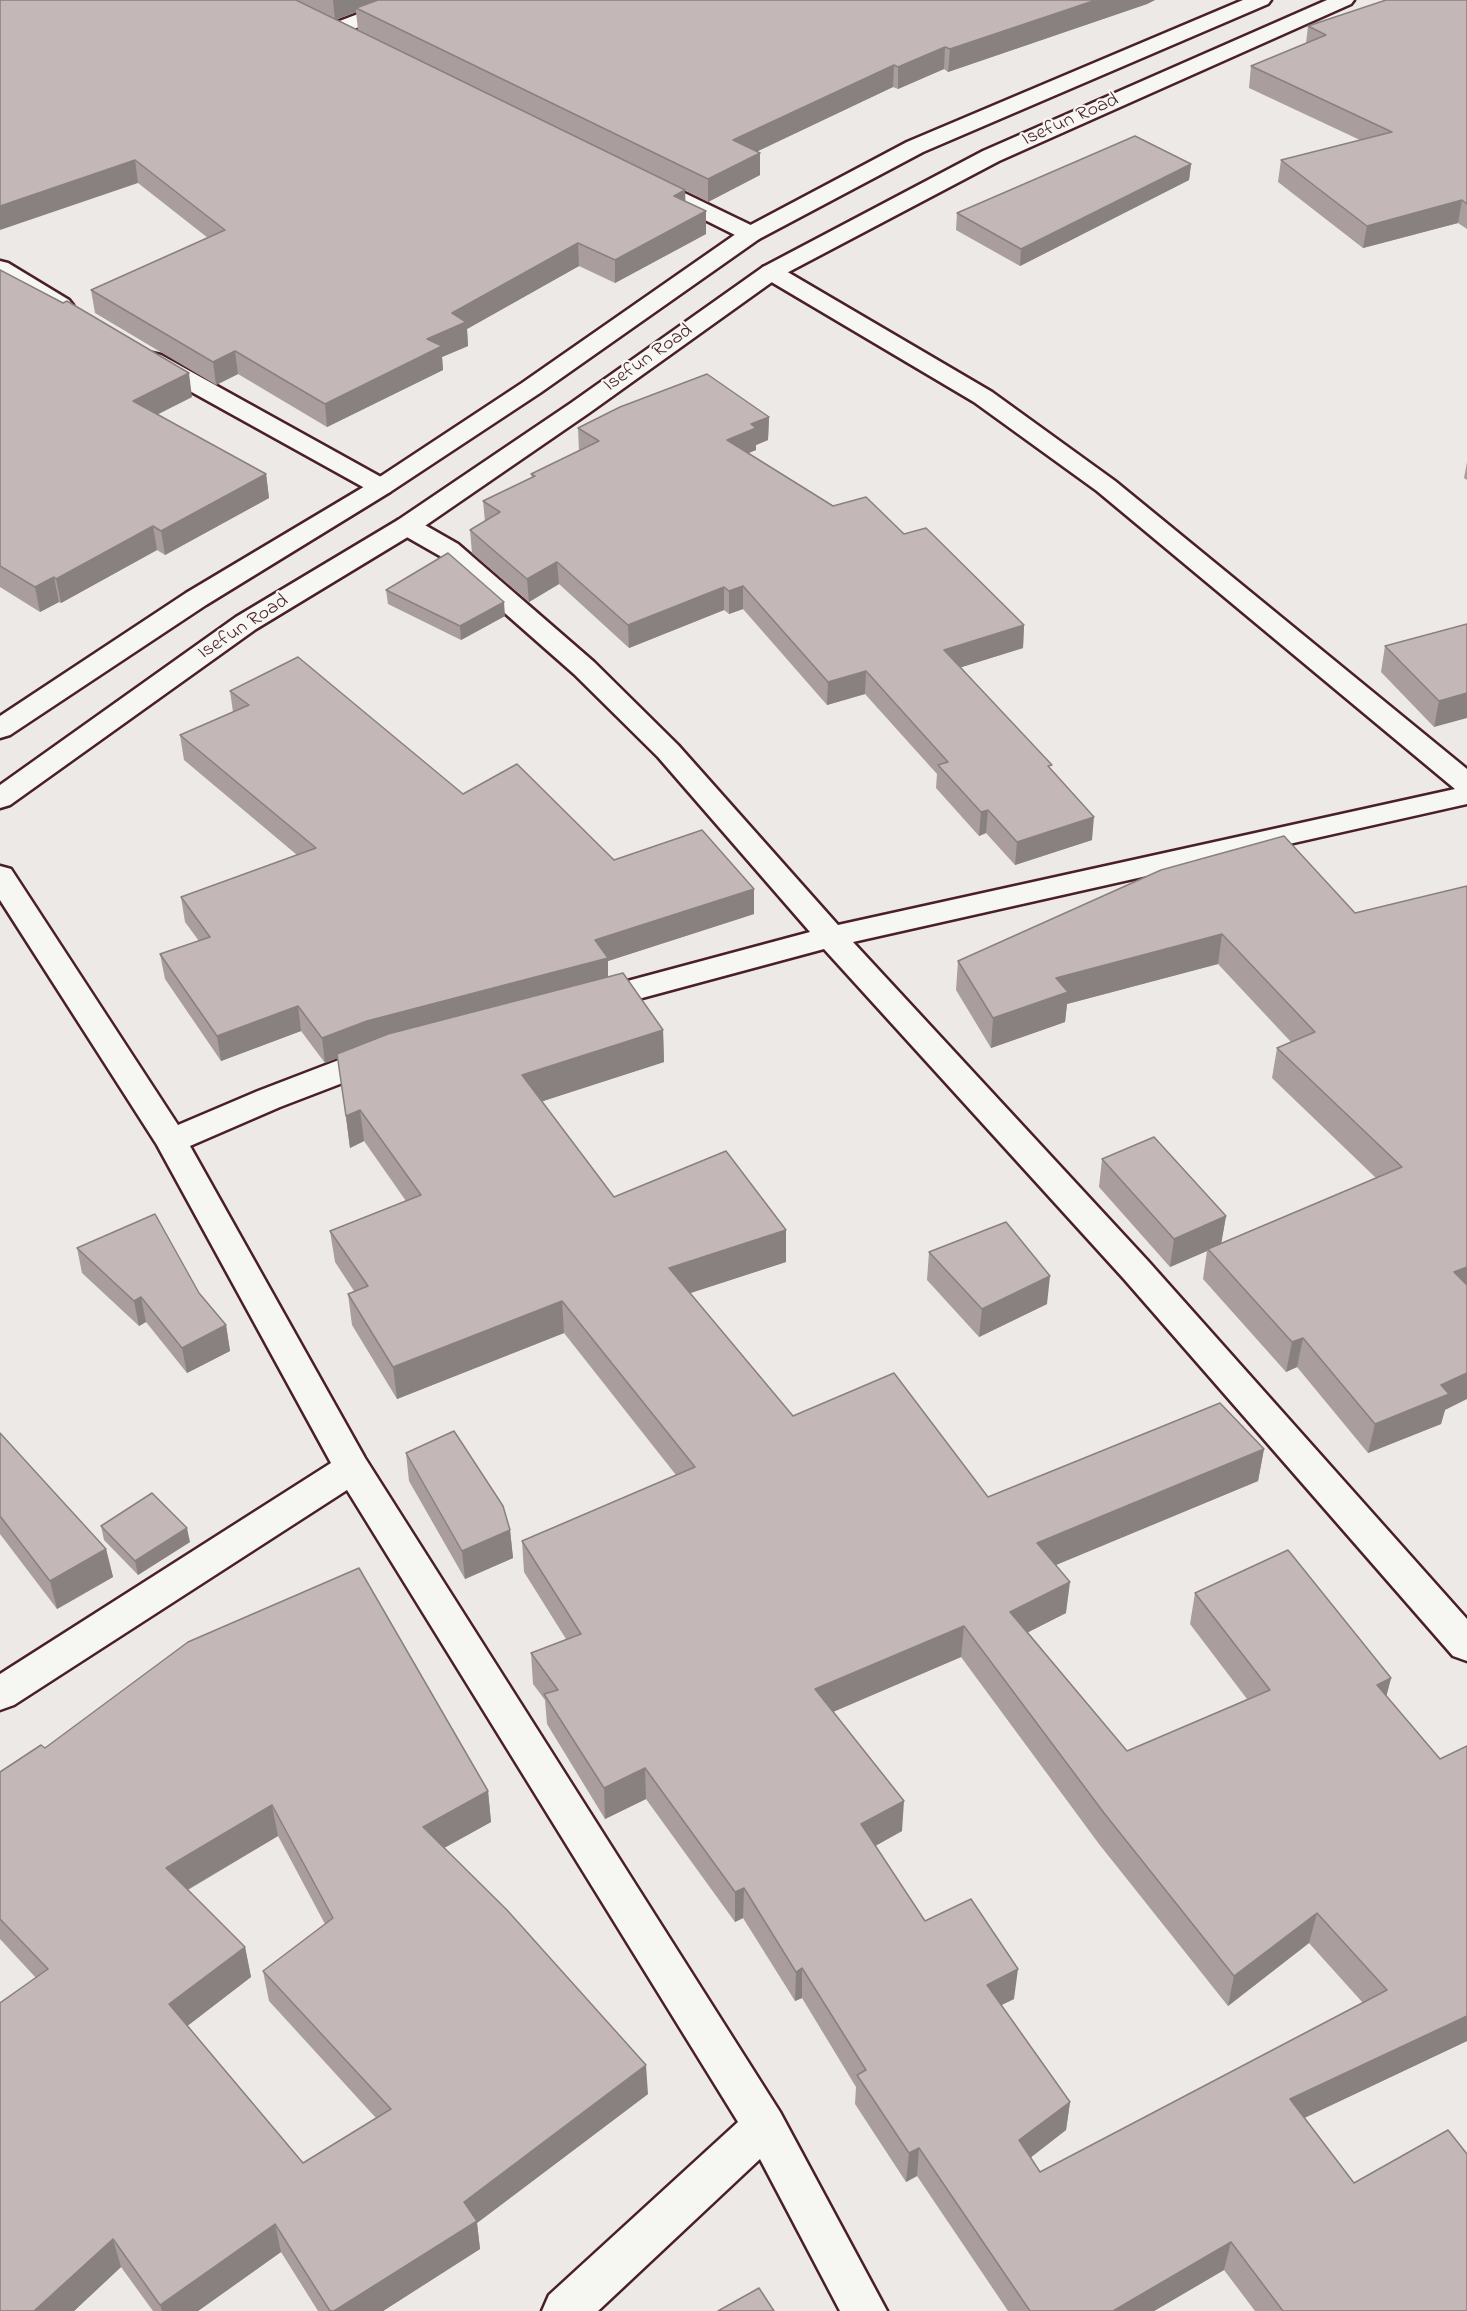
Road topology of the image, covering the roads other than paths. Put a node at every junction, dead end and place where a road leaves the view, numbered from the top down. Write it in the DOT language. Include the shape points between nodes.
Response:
graph roads {
  1 [pos="414,0"];
  2 [pos="1261,0"];
  3 [pos="1344,0"];
  4 [pos="316,19"];
  5 [pos="336,29"];
  6 [pos="358,39"];
  7 [pos="625,171"];
  8 [pos="751,234"];
  9 [pos="0,268"];
  10 [pos="771,272"];
  11 [pos="80,316"];
  12 [pos="130,346"];
  13 [pos="381,487"];
  14 [pos="407,526"];
  15 [pos="0,729"];
  16 [pos="1467,784"];
  17 [pos="1467,795"];
  18 [pos="0,799"];
  19 [pos="0,876"];
  20 [pos="831,938"];
  21 [pos="566,1008"];
  22 [pos="404,1050"];
  23 [pos="171,1141"];
  24 [pos="352,1468"];
  25 [pos="1467,1645"];
  26 [pos="0,1694"];
  27 [pos="765,2126"];
  28 [pos="565,2311"];
  29 [pos="864,2311"];
  1 -- 5 [label="street"];
  2 -- 8 [label="street, Isefun Road" via="915,147"];
  3 -- 10 [label="street, Isefun Road" via="991,156"];
  4 -- 5 [label="street"];
  5 -- 6 [label="street"];
  7 -- 8 [label="street"];
  8 -- 13 [label="street, Isefun Road"];
  9 -- 11 [label="street"];
  10 -- 14 [label="street, Isefun Road"];
  10 -- 16 [label="street" via="983,397 1106,486"];
  12 -- 13 [label="street" via="189,383"];
  13 -- 15 [label="street, Isefun Road" via="196,599"];
  14 -- 18 [label="street, Isefun Road" via="246,623"];
  14 -- 20 [label="street" via="449,550 584,668 668,751"];
  17 -- 20 [label="street"];
  19 -- 23 [label="street"];
  20 -- 21 [label="street"];
  20 -- 25 [label="street" via="1136,1270"];
  22 -- 23 [label="street" via="269,1099"];
  23 -- 24 [label="street"];
  24 -- 26 [label="street"];
  24 -- 27 [label="street"];
  27 -- 28 [label="street"];
  27 -- 29 [label="street"];
}
